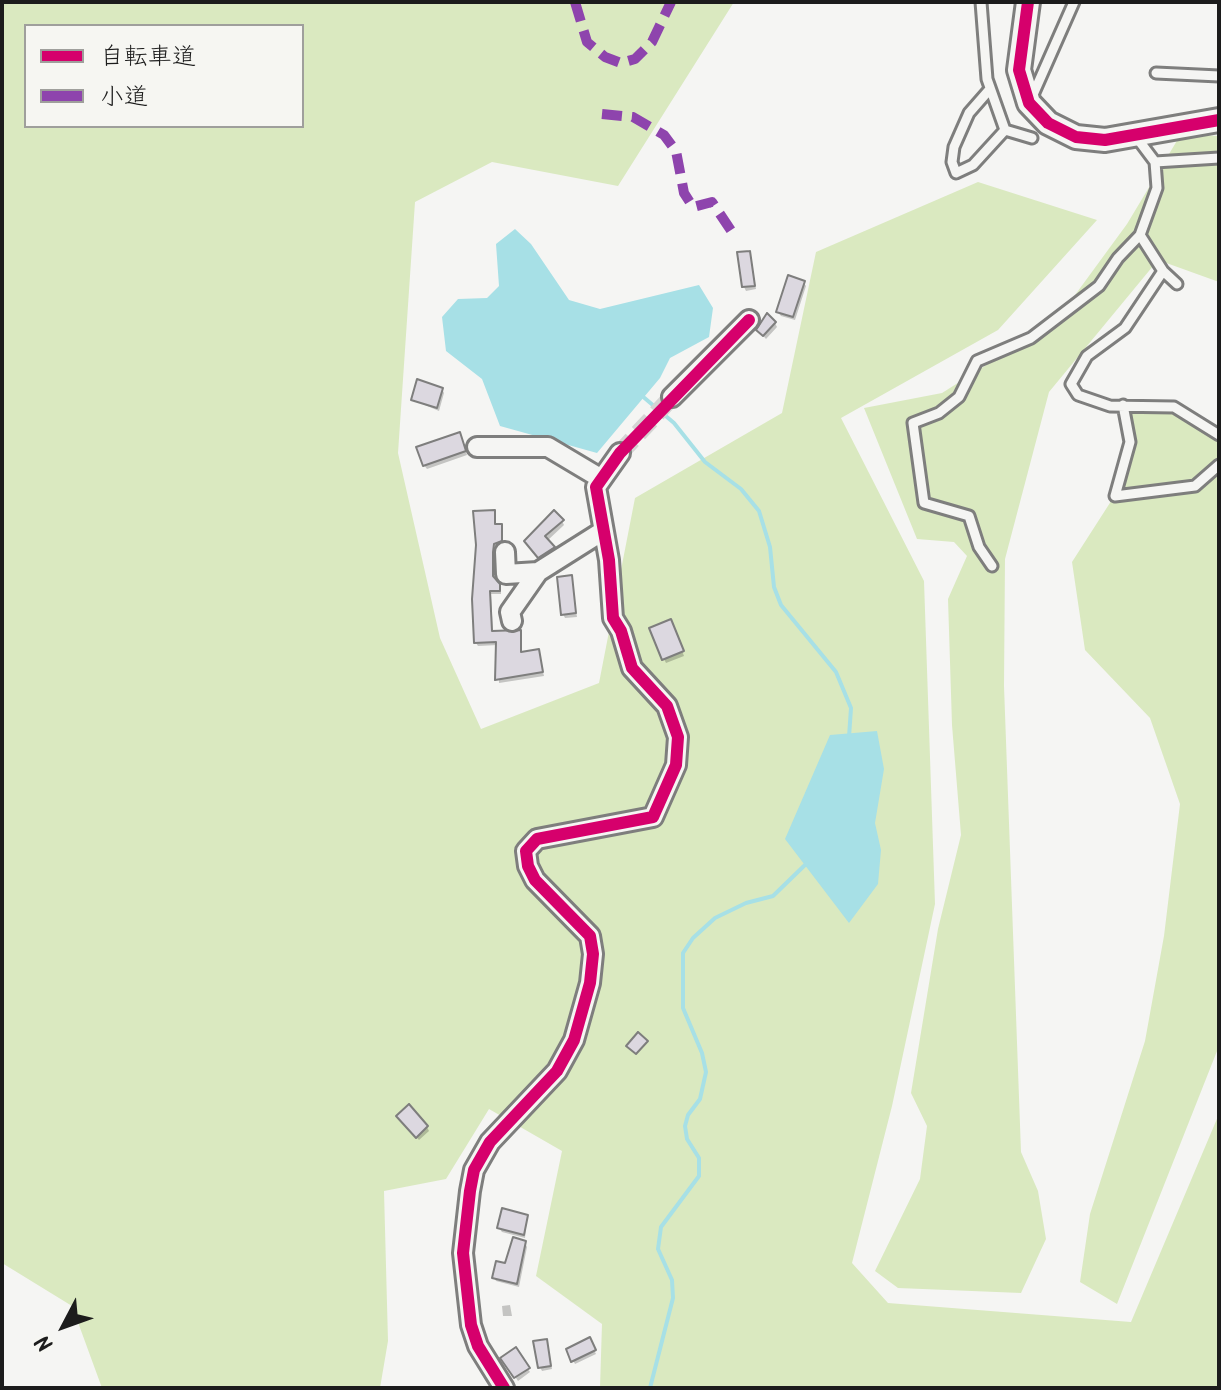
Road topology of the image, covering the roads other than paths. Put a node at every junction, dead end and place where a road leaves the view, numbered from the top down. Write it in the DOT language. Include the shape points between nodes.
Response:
graph roads {
  1 [pos="981,2"];
  2 [pos="1028,2"];
  3 [pos="1074,2"];
  4 [pos="1156,73"];
  5 [pos="1219,76"];
  6 [pos="990,89"];
  7 [pos="1029,103"];
  8 [pos="1219,120"];
  9 [pos="1005,130"];
  10 [pos="1134,135"];
  11 [pos="1032,138"];
  12 [pos="1219,158"];
  13 [pos="1155,162"];
  14 [pos="1140,235"];
  15 [pos="1163,271"];
  16 [pos="1177,284"];
  17 [pos="749,320"];
  18 [pos="672,397"];
  19 [pos="1123,405"];
  20 [pos="1219,435"];
  21 [pos="477,447"];
  22 [pos="620,453"];
  23 [pos="1219,465"];
  24 [pos="600,478"];
  25 [pos="603,531"];
  26 [pos="505,552"];
  27 [pos="992,566"];
  28 [pos="538,572"];
  29 [pos="512,621"];
  30 [pos="504,1388"];
  1 -- 6 [label="lane"];
  2 -- 7 [label="street" via="1019,70"];
  3 -- 7 [label="lane"];
  4 -- 5 [label="lane"];
  6 -- 9 [label="lane"];
  6 -- 9 [label="lane" via="969,113 954,147 956,173 973,165"];
  7 -- 10 [label="street" via="1048,123 1076,137"];
  8 -- 10 [label="street"];
  9 -- 11 [label="lane"];
  10 -- 13 [label="lane"];
  12 -- 13 [label="lane"];
  13 -- 14 [label="lane" via="1157,188"];
  14 -- 15 [label="lane"];
  14 -- 27 [label="lane" via="1099,286 1031,338 977,361 959,397 939,413 913,423 924,503 969,516"];
  15 -- 16 [label="lane"];
  15 -- 19 [label="lane" via="1125,328 1087,356 1071,384 1078,395"];
  17 -- 18 [label="street"];
  19 -- 20 [label="lane" via="1174,407"];
  19 -- 23 [label="lane" via="1130,442 1115,496 1195,486"];
  21 -- 24 [label="street" via="548,447"];
  22 -- 24 [label="street"];
  24 -- 25 [label="street" via="596,497"];
  25 -- 28 [label="street"];
  25 -- 30 [label="street" via="613,618 632,668 667,706 678,737 676,765 653,817 537,839 526,851 535,880 590,936 593,954 574,1040 557,1071 490,1142 474,1170 463,1253 471,1325"];
  26 -- 28 [label="street" via="506,574"];
  28 -- 29 [label="street" via="510,612"];
}
